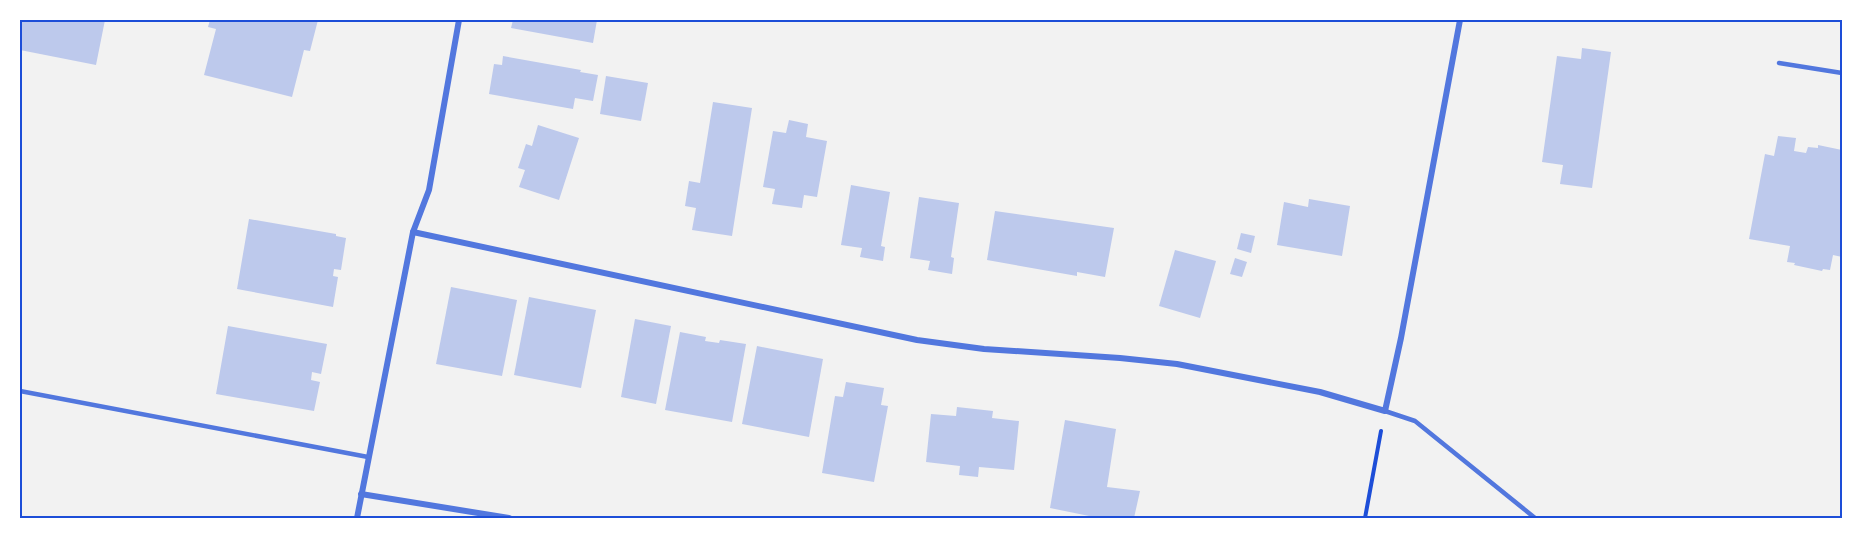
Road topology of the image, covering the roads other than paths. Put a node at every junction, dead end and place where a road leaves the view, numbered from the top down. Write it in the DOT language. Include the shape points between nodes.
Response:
graph roads {
  1 [pos="459,20"];
  2 [pos="1460,20"];
  3 [pos="1779,63"];
  4 [pos="1842,73"];
  5 [pos="412,232"];
  6 [pos="20,392"];
  7 [pos="1385,411"];
  8 [pos="369,457"];
  9 [pos="361,495"];
  10 [pos="357,519"];
  11 [pos="509,519"];
  12 [pos="1535,519"];
  1 -- 5 [label="street" via="429,190"];
  2 -- 7 [label="street"];
  3 -- 4 [label="lane"];
  5 -- 7 [label="street" via="917,340 1177,364 1320,392"];
  5 -- 8 [label="street"];
  6 -- 8 [label="lane"];
  7 -- 12 [label="lane" via="1415,421"];
  8 -- 9 [label="street"];
  9 -- 10 [label="street"];
  9 -- 11 [label="street"];
}
